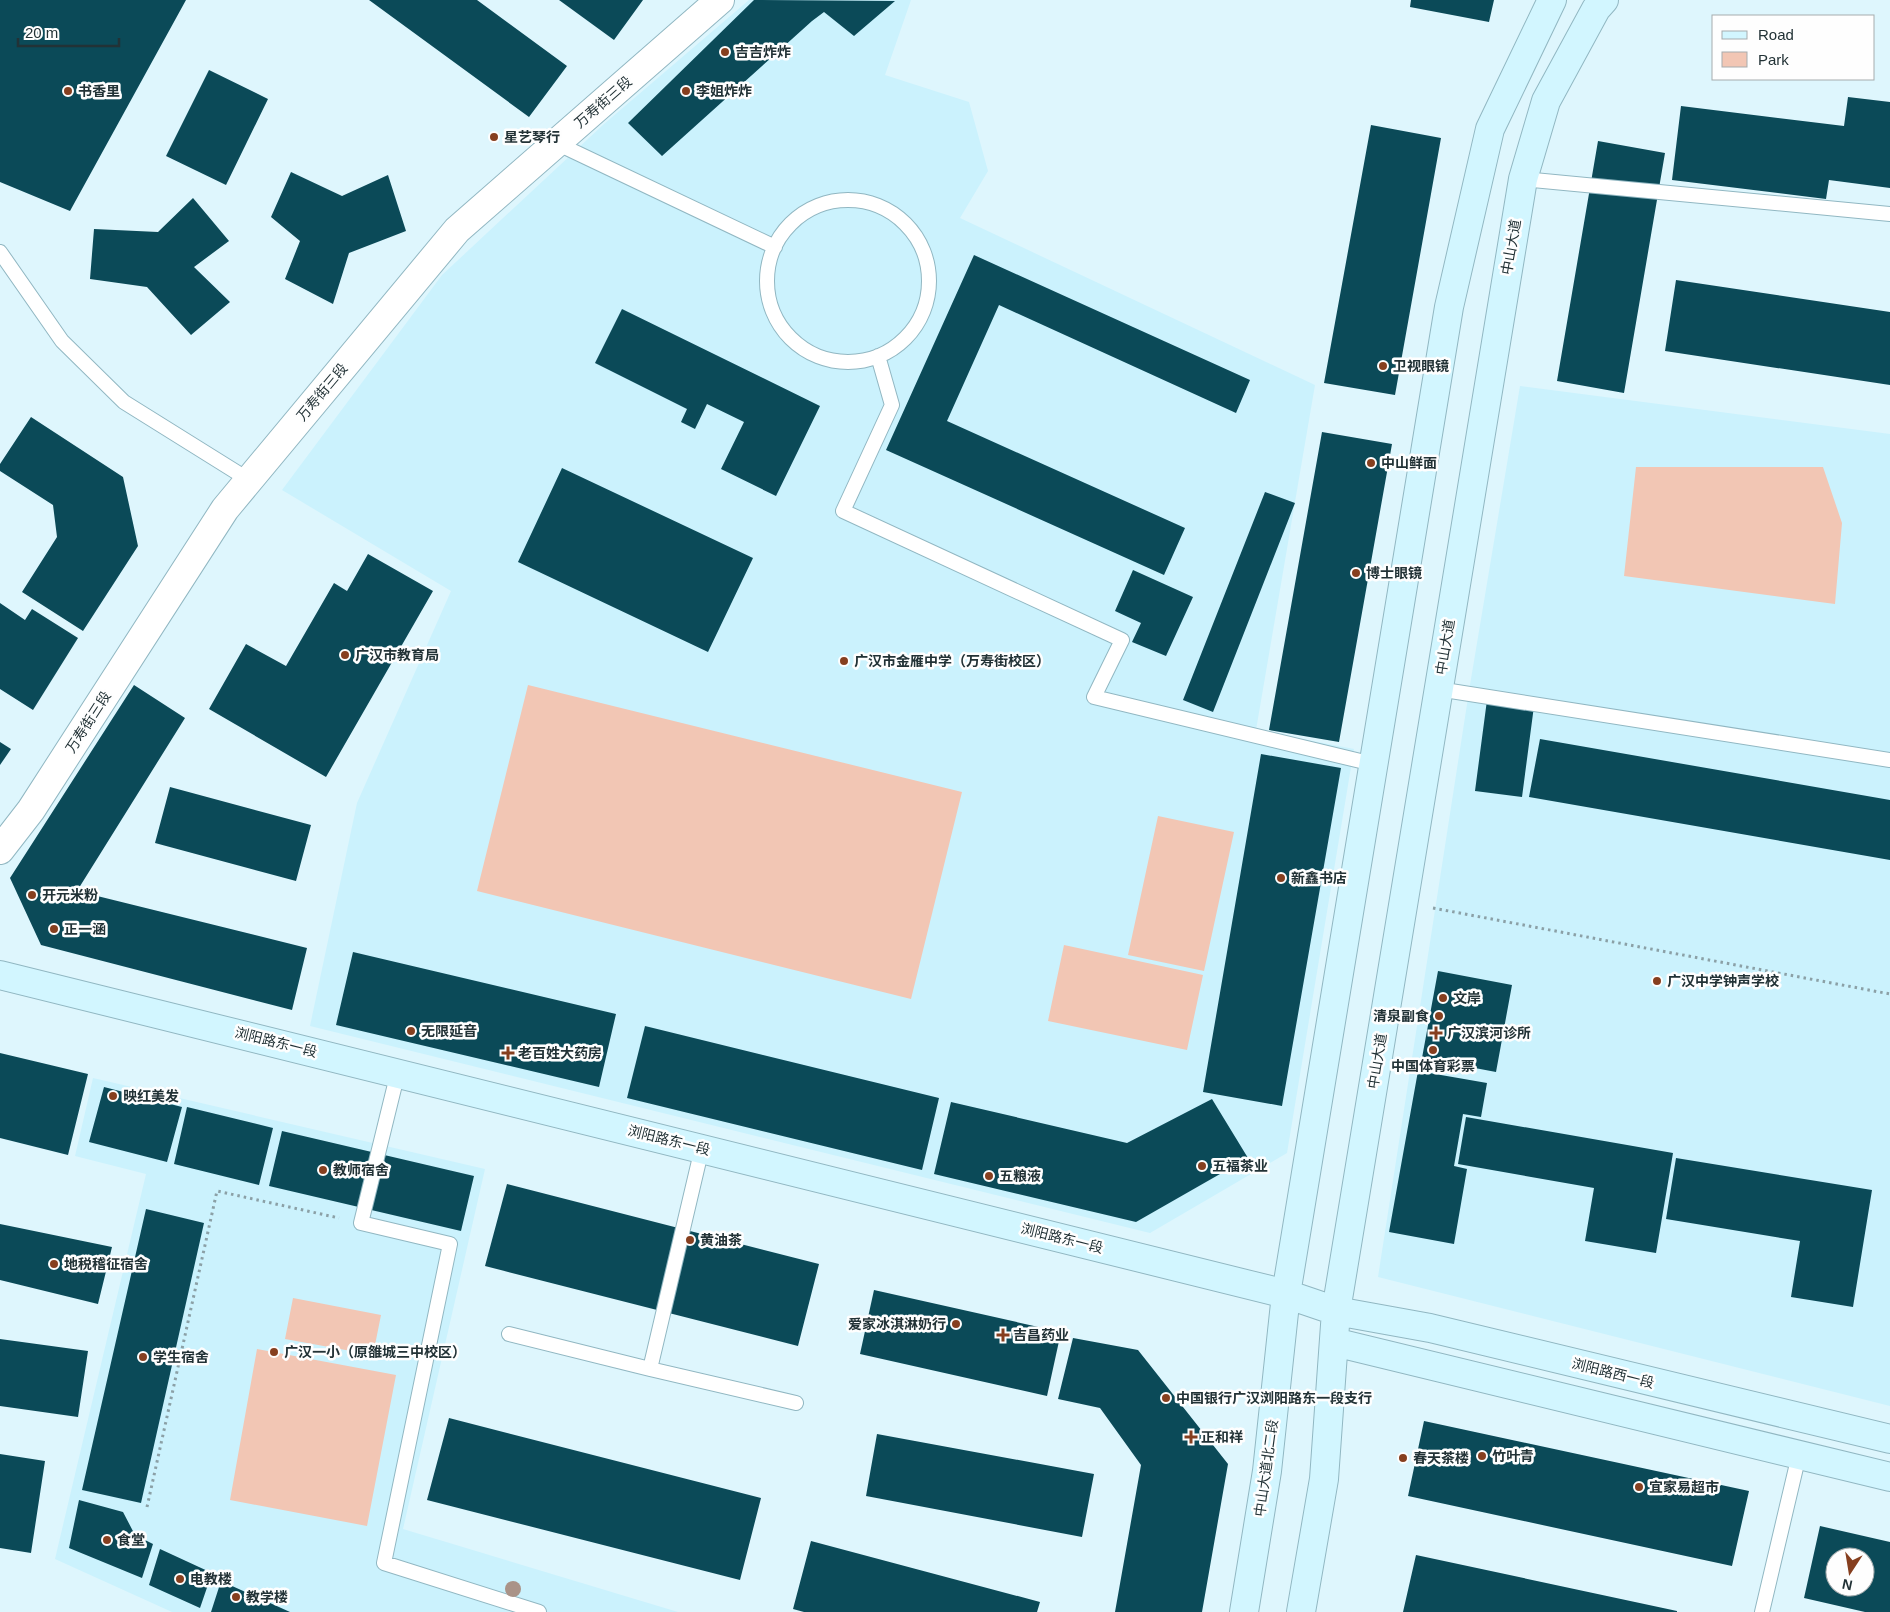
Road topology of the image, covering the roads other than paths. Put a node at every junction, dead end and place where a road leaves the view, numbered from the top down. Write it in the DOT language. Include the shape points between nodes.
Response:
graph roads {
  1 [pos="720,0"];
  2 [pos="1552,0"];
  3 [pos="1604,0"];
  4 [pos="556,143"];
  5 [pos="1523,179"];
  6 [pos="1890,214"];
  7 [pos="775,247"];
  8 [pos="0,252"];
  9 [pos="878,356"];
  10 [pos="249,480"];
  11 [pos="1438,690"];
  12 [pos="1890,760"];
  13 [pos="1373,764"];
  14 [pos="0,850"];
  15 [pos="0,975"];
  16 [pos="398,1072"];
  17 [pos="702,1148"];
  18 [pos="1286,1294"];
  19 [pos="1336,1311"];
  20 [pos="509,1334"];
  21 [pos="1334,1342"];
  22 [pos="650,1369"];
  23 [pos="796,1404"];
  24 [pos="1890,1439"];
  25 [pos="1799,1455"];
  26 [pos="1890,1477"];
  27 [pos="539,1612"];
  28 [pos="1244,1612"];
  29 [pos="1301,1612"];
  30 [pos="1762,1612"];
  1 -- 4 [label="street, 万寿街三段"];
  2 -- 13 [label="main road" via="1490,129 1450,308"];
  3 -- 5 [label="main road, 中山大道" via="1546,100"];
  4 -- 7 [label="lane"];
  4 -- 10 [label="street, 万寿街三段" via="457,230"];
  5 -- 6 [label="lane"];
  5 -- 11 [label="main road, 中山大道"];
  7 -- 9 [label="lane" via="769,260 766,287 773,312 787,335 808,352 834,361 862,362"];
  7 -- 9 [label="lane" via="780,236 798,217 820,204 847,199 873,203 897,215 916,234 927,258 930,286 924,312 909,336"];
  8 -- 10 [label="lane" via="62,341 124,402"];
  9 -- 13 [label="lane" via="892,405 843,511 1122,640 1094,697"];
  10 -- 14 [label="street, 万寿街三段" via="225,509 31,810"];
  11 -- 12 [label="lane"];
  11 -- 19 [label="main road, 中山大道"];
  13 -- 18 [label="main road"];
  15 -- 16 [label="main road, 浏阳路东一段"];
  16 -- 17 [label="main road, 浏阳路东一段"];
  16 -- 27 [label="lane" via="361,1223 450,1244 384,1564"];
  17 -- 18 [label="main road, 浏阳路东一段"];
  17 -- 22 [label="lane"];
  18 -- 19 [label="main road, 浏阳路东一段"];
  18 -- 28 [label="main road, 中山大道北二段" via="1267,1471"];
  19 -- 21 [label="main road"];
  19 -- 24 [label="main road, 浏阳路西一段" via="1430,1328"];
  20 -- 22 [label="lane"];
  21 -- 25 [label="main road"];
  21 -- 29 [label="main road" via="1324,1479"];
  22 -- 23 [label="lane"];
  25 -- 26 [label="main road"];
  25 -- 30 [label="lane"];
}
